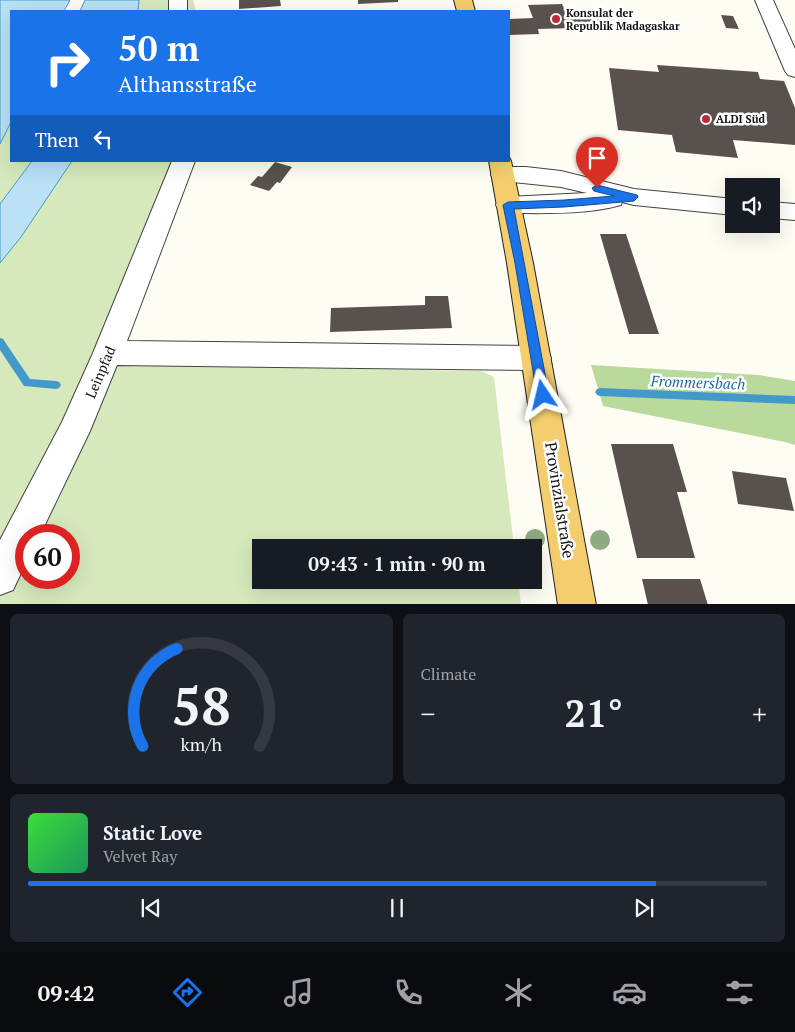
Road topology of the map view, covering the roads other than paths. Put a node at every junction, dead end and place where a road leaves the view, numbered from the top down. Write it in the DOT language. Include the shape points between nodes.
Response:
graph roads {
  1 [pos="764,0"];
  2 [pos="795,70"];
  3 [pos="184,162"];
  4 [pos="501,168"];
  5 [pos="634,197"];
  6 [pos="508,205"];
  7 [pos="725,206"];
  8 [pos="780,211"];
  9 [pos="795,212"];
  10 [pos="108,353"];
  11 [pos="536,358"];
  12 [pos="0,577"];
  13 [pos="577,604"];
  1 -- 2 [label="street"];
  3 -- 10 [label="street, Leinpfad"];
  4 -- 5 [label="street"];
  4 -- 6 [label="main road, Provinzialstraße"];
  5 -- 6 [label="street" via="564,204"];
  5 -- 7 [label="street"];
  6 -- 11 [label="main road, Provinzialstraße"];
  8 -- 9 [label="street"];
  10 -- 11 [label="street"];
  10 -- 12 [label="street, Leinpfad" via="74,431"];
  11 -- 13 [label="main road, Provinzialstraße"];
}
